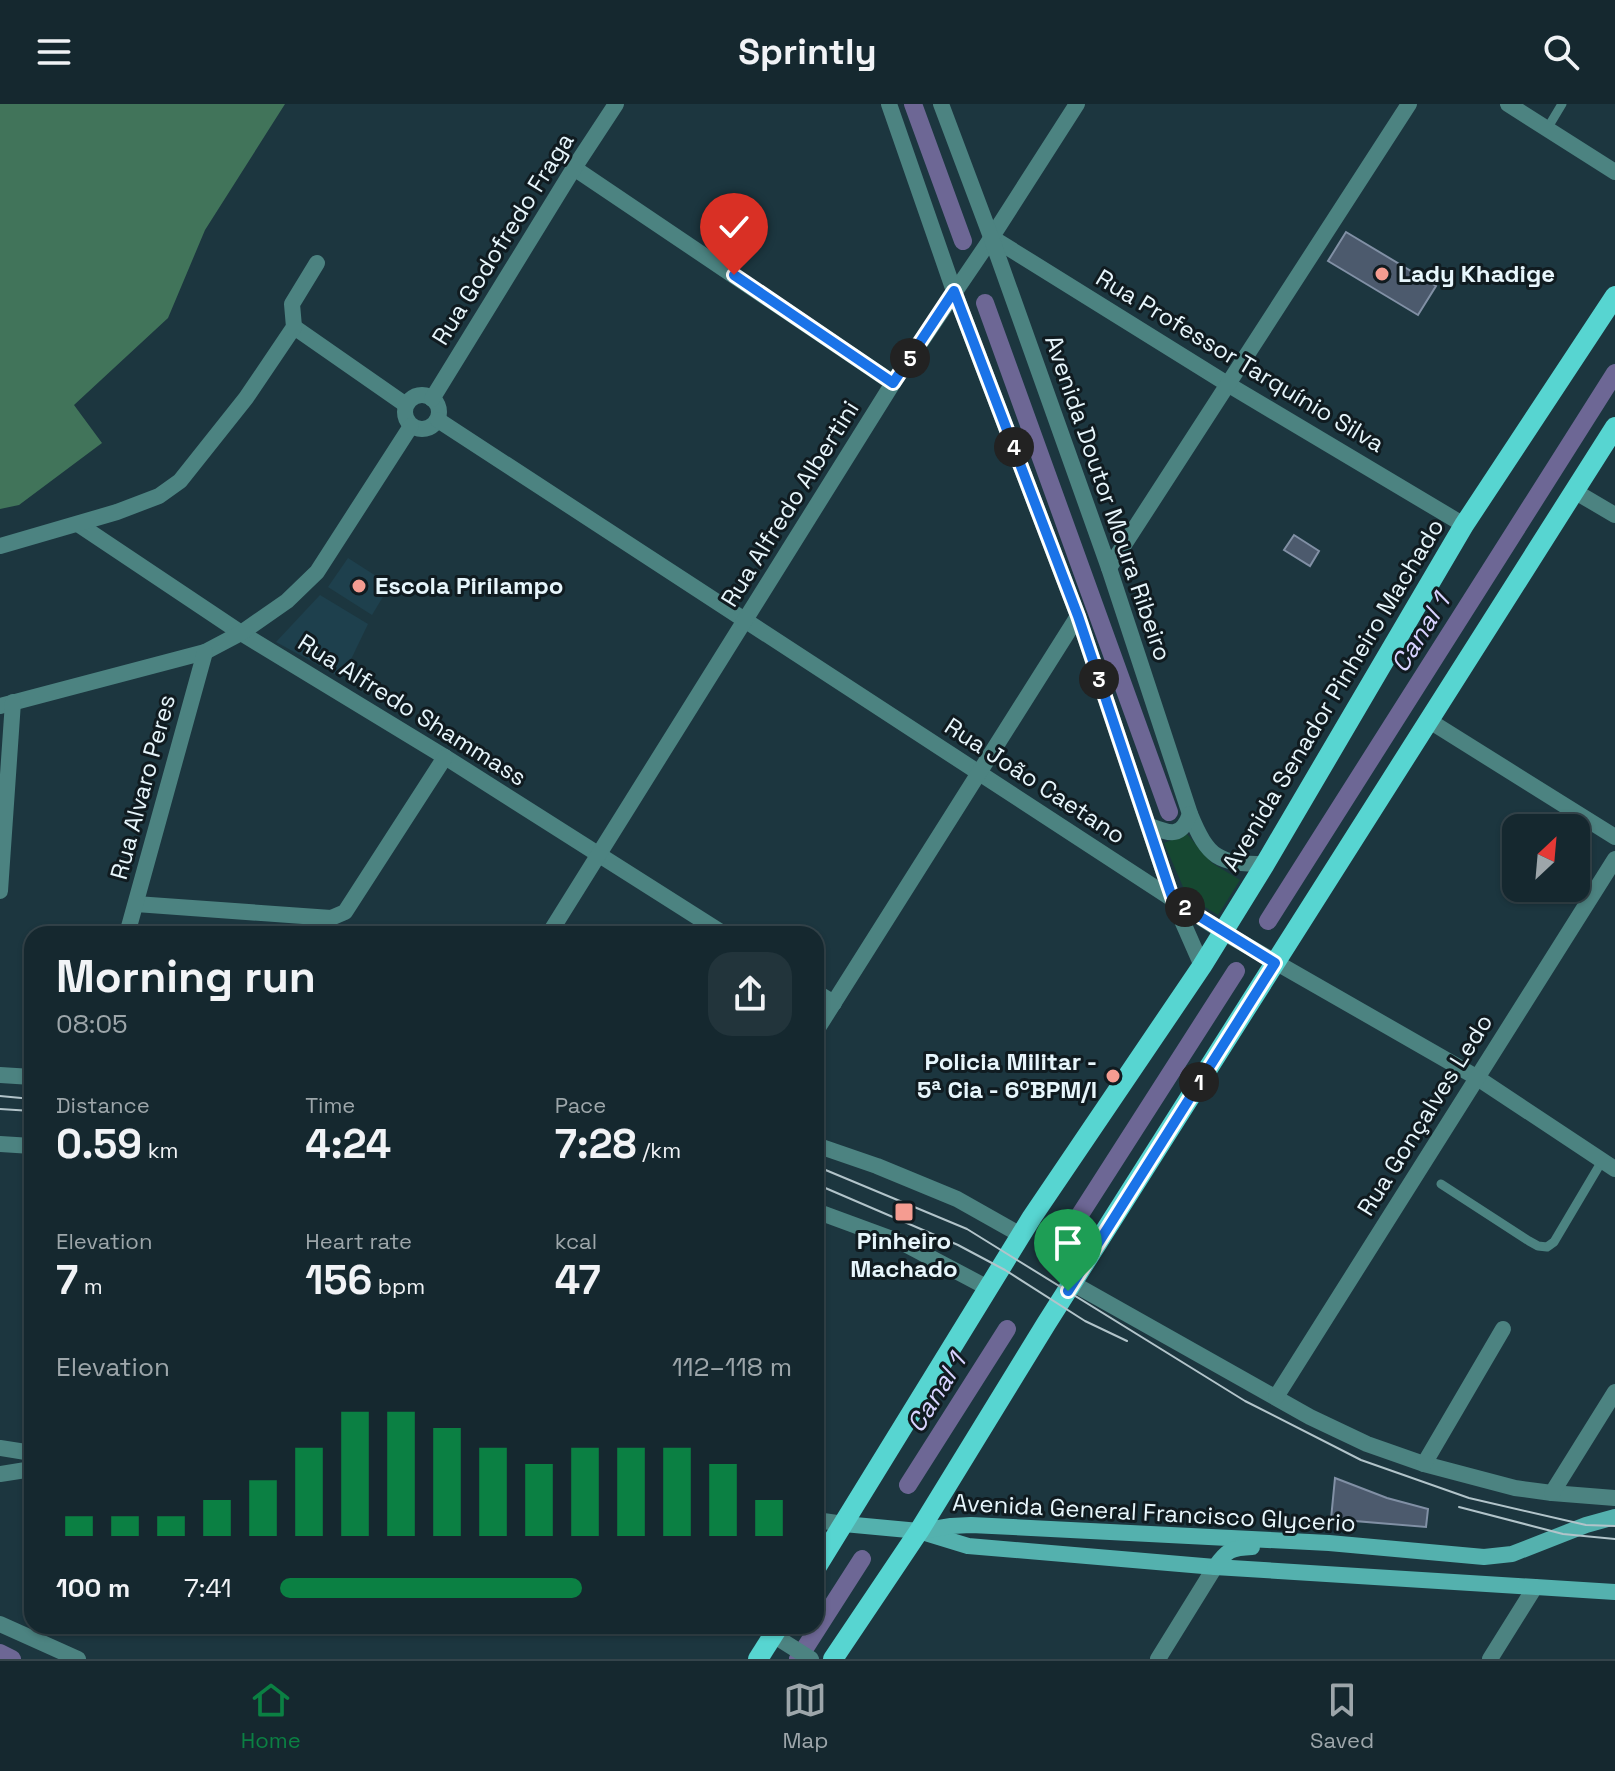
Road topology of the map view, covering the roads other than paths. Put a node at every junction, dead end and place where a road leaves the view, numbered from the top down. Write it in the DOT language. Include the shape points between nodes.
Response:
graph roads {
  1 [pos="616,104"];
  2 [pos="889,104"];
  3 [pos="941,104"];
  4 [pos="1077,104"];
  5 [pos="1409,104"];
  6 [pos="1508,104"];
  7 [pos="1562,104"];
  8 [pos="1547,129"];
  9 [pos="574,168"];
  10 [pos="1615,172"];
  11 [pos="989,242"];
  12 [pos="317,263"];
  13 [pos="958,286"];
  14 [pos="1615,296"];
  15 [pos="294,327"];
  16 [pos="893,383"];
  17 [pos="1229,385"];
  18 [pos="432,399"];
  19 [pos="406,405"];
  20 [pos="438,420"];
  21 [pos="411,426"];
  22 [pos="1615,427"];
  23 [pos="1574,491"];
  24 [pos="1615,515"];
  25 [pos="78,524"];
  26 [pos="1464,525"];
  27 [pos="0,546"];
  28 [pos="1109,568"];
  29 [pos="1078,616"];
  30 [pos="746,620"];
  31 [pos="241,633"];
  32 [pos="205,652"];
  33 [pos="7,704"];
  34 [pos="1428,720"];
  35 [pos="445,757"];
  36 [pos="980,773"];
  37 [pos="1190,814"];
  38 [pos="1150,826"];
  39 [pos="1615,837"];
  40 [pos="599,855"];
  41 [pos="1615,859"];
  42 [pos="1265,864"];
  43 [pos="0,891"];
  44 [pos="1173,900"];
  45 [pos="136,904"];
  46 [pos="129,926"];
  47 [pos="554,926"];
  48 [pos="711,926"];
  49 [pos="1226,934"];
  50 [pos="1270,960"];
  51 [pos="1202,966"];
  52 [pos="824,997"];
  53 [pos="834,1003"];
  54 [pos="824,1019"];
  55 [pos="0,1075"];
  56 [pos="24,1076"];
  57 [pos="1476,1077"];
  58 [pos="0,1144"];
  59 [pos="24,1146"];
  60 [pos="824,1148"];
  61 [pos="1609,1165"];
  62 [pos="1441,1184"];
  63 [pos="824,1214"];
  64 [pos="1021,1235"];
  65 [pos="1072,1283"];
  66 [pos="988,1288"];
  67 [pos="1503,1329"];
  68 [pos="1615,1392"];
  69 [pos="1276,1397"];
  70 [pos="0,1448"];
  71 [pos="24,1452"];
  72 [pos="1424,1464"];
  73 [pos="24,1470"];
  74 [pos="0,1474"];
  75 [pos="1552,1493"];
  76 [pos="1615,1498"];
  77 [pos="1615,1517"];
  78 [pos="824,1521"];
  79 [pos="844,1524"];
  80 [pos="919,1531"];
  81 [pos="1329,1543"];
  82 [pos="824,1555"];
  83 [pos="1215,1567"];
  84 [pos="1535,1587"];
  85 [pos="1615,1592"];
  86 [pos="0,1624"];
  87 [pos="777,1634"];
  88 [pos="810,1658"];
  89 [pos="78,1659"];
  90 [pos="758,1659"];
  91 [pos="833,1659"];
  92 [pos="1158,1659"];
  93 [pos="1490,1659"];
  1 -- 9 [label="street, Rua Godofredo Fraga"];
  2 -- 13 [label="street"];
  3 -- 11 [label="street, Avenida Doutor Moura Ribeiro"];
  4 -- 11 [label="street, Rua Alfredo Albertini"];
  5 -- 17 [label="street"];
  6 -- 8 [label="street"];
  7 -- 8 [label="lane"];
  8 -- 10 [label="street"];
  9 -- 16 [label="street"];
  9 -- 18 [label="street, Rua Godofredo Fraga"];
  11 -- 13 [label="street, Rua Alfredo Albertini"];
  11 -- 17 [label="street, Rua Professor Tarquínio Silva"];
  11 -- 28 [label="street, Avenida Doutor Moura Ribeiro"];
  12 -- 15 [label="street" via="292,304"];
  13 -- 16 [label="street, Rua Alfredo Albertini"];
  13 -- 29 [label="street"];
  14 -- 26 [label="main road, Avenida Senador Pinheiro Machado"];
  15 -- 19 [label="street"];
  15 -- 25 [label="street" via="180,481 159,496"];
  16 -- 30 [label="street, Rua Alfredo Albertini"];
  17 -- 26 [label="street, Rua Professor Tarquínio Silva"];
  17 -- 28 [label="street"];
  18 -- 19 [label="street" via="413,397"];
  18 -- 20 [label="street" via="439,408"];
  19 -- 21 [label="street"];
  20 -- 21 [label="street" via="426,429"];
  20 -- 30 [label="street, Rua João Caetano"];
  21 -- 31 [label="street" via="317,572"];
  22 -- 23 [label="main road"];
  23 -- 24 [label="street"];
  23 -- 34 [label="main road"];
  25 -- 27 [label="street"];
  25 -- 31 [label="street, Rua Alfredo Shammass"];
  26 -- 42 [label="main road, Avenida Senador Pinheiro Machado"];
  28 -- 37 [label="street, Avenida Doutor Moura Ribeiro"];
  29 -- 36 [label="street"];
  29 -- 38 [label="street"];
  30 -- 36 [label="street, Rua João Caetano"];
  30 -- 40 [label="street, Rua Alfredo Albertini"];
  31 -- 32 [label="street"];
  31 -- 35 [label="street, Rua Alfredo Shammass"];
  32 -- 33 [label="street"];
  32 -- 45 [label="street, Rua Alvaro Peres"];
  33 -- 43 [label="street"];
  34 -- 39 [label="street"];
  34 -- 50 [label="main road"];
  35 -- 40 [label="street, Rua Alfredo Shammass"];
  35 -- 45 [label="street" via="345,912 331,918"];
  36 -- 44 [label="street, Rua João Caetano"];
  36 -- 53 [label="street"];
  37 -- 38 [label="street" via="1176,832"];
  37 -- 42 [label="street, Avenida Doutor Moura Ribeiro" via="1209,850 1223,861"];
  38 -- 44 [label="street"];
  40 -- 47 [label="street, Rua Alfredo Albertini"];
  40 -- 48 [label="street, Rua Alfredo Shammass"];
  41 -- 57 [label="street, Rua Gonçalves Ledo"];
  42 -- 49 [label="main road, Avenida Senador Pinheiro Machado"];
  44 -- 49 [label="street, Rua João Caetano"];
  44 -- 51 [label="street"];
  45 -- 46 [label="street, Rua Alvaro Peres"];
  49 -- 50 [label="street, Rua João Caetano"];
  49 -- 51 [label="main road, Avenida Senador Pinheiro Machado"];
  50 -- 57 [label="street, Rua João Caetano"];
  50 -- 65 [label="main road"];
  51 -- 64 [label="main road, Avenida Senador Pinheiro Machado"];
  52 -- 53 [label="street"];
  53 -- 54 [label="street"];
  55 -- 56 [label="street"];
  57 -- 61 [label="street, Rua João Caetano"];
  57 -- 69 [label="street, Rua Gonçalves Ledo"];
  58 -- 59 [label="street"];
  60 -- 64 [label="street" via="957,1199"];
  61 -- 62 [label="lane" via="1547,1247 1529,1241"];
  63 -- 66 [label="street" via="903,1243"];
  64 -- 66 [label="main road, Avenida Senador Pinheiro Machado"];
  65 -- 69 [label="street"];
  65 -- 80 [label="main road"];
  66 -- 79 [label="main road, Avenida Senador Pinheiro Machado"];
  67 -- 72 [label="street"];
  68 -- 75 [label="street"];
  69 -- 72 [label="street" via="1367,1444"];
  70 -- 71 [label="street"];
  72 -- 75 [label="street"];
  73 -- 74 [label="street"];
  75 -- 76 [label="street"];
  77 -- 81 [label="main road, Avenida General Francisco Glycerio" via="1512,1554 1484,1557"];
  78 -- 79 [label="street"];
  79 -- 80 [label="main road"];
  79 -- 82 [label="main road, Avenida Senador Pinheiro Machado"];
  80 -- 81 [label="main road, Avenida General Francisco Glycerio" via="971,1525"];
  80 -- 83 [label="main road, Avenida General Francisco Glycerio" via="968,1546"];
  80 -- 91 [label="main road"];
  81 -- 83 [label="main road" via="1233,1549"];
  83 -- 84 [label="main road, Avenida General Francisco Glycerio"];
  83 -- 92 [label="street"];
  84 -- 85 [label="main road, Avenida General Francisco Glycerio"];
  84 -- 93 [label="street"];
  86 -- 89 [label="street"];
  87 -- 88 [label="street"];
  87 -- 90 [label="main road"];
}
